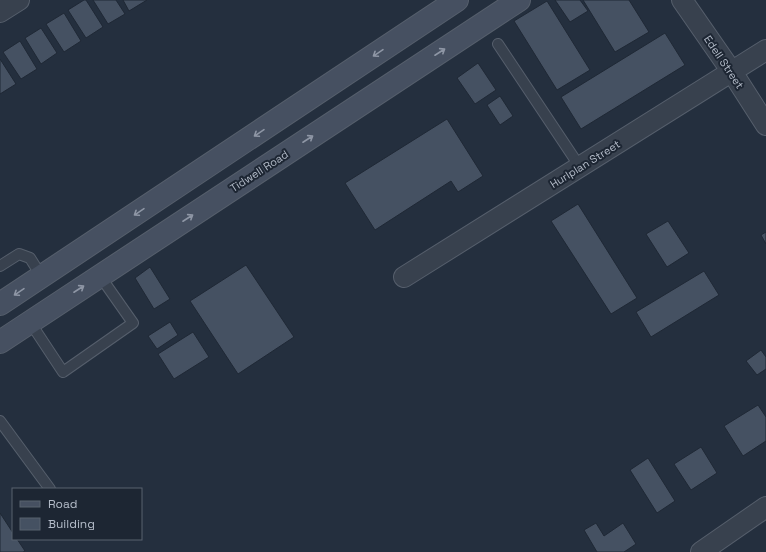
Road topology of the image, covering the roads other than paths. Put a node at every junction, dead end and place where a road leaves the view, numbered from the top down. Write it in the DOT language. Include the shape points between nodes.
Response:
graph roads {
  1 [pos="19,0"];
  2 [pos="457,0"];
  3 [pos="519,0"];
  4 [pos="682,0"];
  5 [pos="0,12"];
  6 [pos="401,38"];
  7 [pos="498,44"];
  8 [pos="766,50"];
  9 [pos="421,64"];
  10 [pos="732,72"];
  11 [pos="766,125"];
  12 [pos="220,159"];
  13 [pos="580,167"];
  14 [pos="236,186"];
  15 [pos="0,266"];
  16 [pos="100,276"];
  17 [pos="404,276"];
  18 [pos="42,277"];
  19 [pos="60,302"];
  20 [pos="0,304"];
  21 [pos="30,322"];
  22 [pos="0,342"];
  23 [pos="0,421"];
  24 [pos="49,488"];
  25 [pos="766,507"];
  26 [pos="701,552"];
  1 -- 5 [label="street"];
  2 -- 6 [label="main road"];
  9 -- 3 [label="main road, Tidwell Road, one-way"];
  4 -- 10 [label="street, Edell Street"];
  6 -- 9 [label="main road"];
  6 -- 12 [label="main road, one-way"];
  7 -- 13 [label="lane"];
  8 -- 10 [label="street, Hurlplan Street"];
  14 -- 9 [label="main road, Tidwell Road, one-way"];
  10 -- 11 [label="street, Edell Street"];
  10 -- 13 [label="street, Hurlplan Street"];
  12 -- 14 [label="main road"];
  12 -- 18 [label="main road, one-way"];
  13 -- 17 [label="street, Hurlplan Street"];
  16 -- 14 [label="main road, Tidwell Road, one-way"];
  15 -- 18 [label="lane" via="19,254 30,258"];
  19 -- 16 [label="main road, Tidwell Road, one-way"];
  16 -- 21 [label="lane" via="133,323 64,372"];
  18 -- 19 [label="main road"];
  18 -- 20 [label="main road, one-way"];
  19 -- 21 [label="main road, Tidwell Road"];
  21 -- 22 [label="main road, Tidwell Road"];
  23 -- 24 [label="lane"];
  25 -- 26 [label="street"];
}
